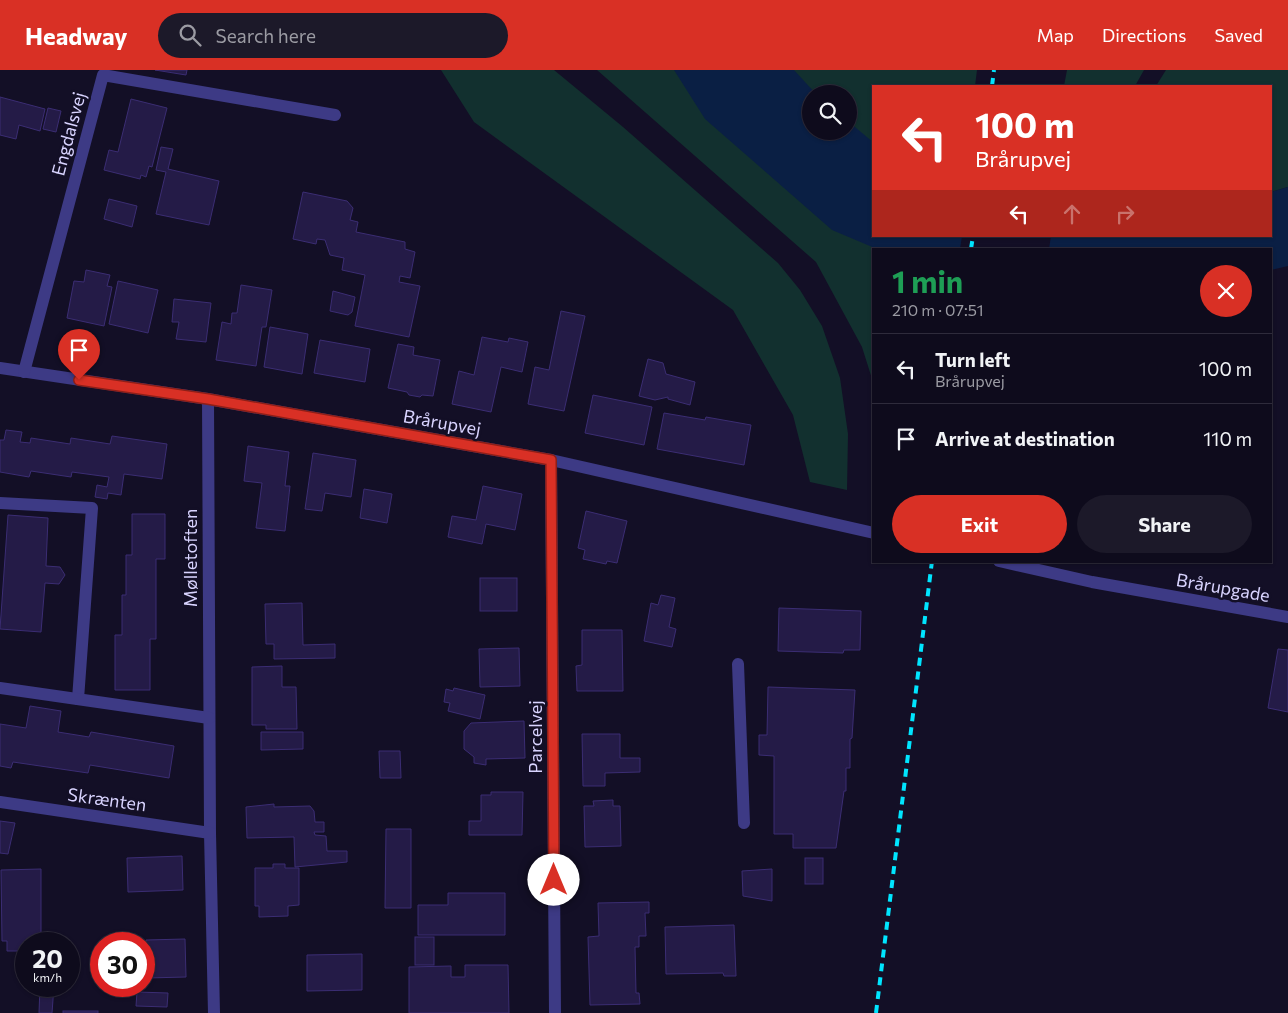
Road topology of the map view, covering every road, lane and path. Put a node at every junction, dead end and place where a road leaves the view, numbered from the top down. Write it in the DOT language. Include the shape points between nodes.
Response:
graph roads {
  1 [pos="335,115"];
  2 [pos="0,368"];
  3 [pos="24,372"];
  4 [pos="208,399"];
  5 [pos="551,460"];
  6 [pos="0,503"];
  7 [pos="872,533"];
  8 [pos="1008,563"];
  9 [pos="1288,618"];
  10 [pos="738,664"];
  11 [pos="0,688"];
  12 [pos="78,699"];
  13 [pos="209,718"];
  14 [pos="0,802"];
  15 [pos="744,823"];
  16 [pos="210,833"];
  17 [pos="214,1013"];
  18 [pos="555,1013"];
  1 -- 3 [label="street, Engdalsvej" via="103,75"];
  2 -- 3 [label="street, Brårupvej"];
  3 -- 4 [label="street, Brårupvej"];
  4 -- 5 [label="street, Brårupvej"];
  4 -- 13 [label="street, Mølletoften"];
  5 -- 7 [label="street, Brårupvej"];
  5 -- 18 [label="street, Parcelvej"];
  6 -- 12 [label="street" via="92,508"];
  8 -- 9 [label="street, Brårupgade"];
  10 -- 15 [label="street"];
  11 -- 12 [label="street"];
  12 -- 13 [label="street"];
  13 -- 16 [label="street, Mølletoften"];
  14 -- 16 [label="street, Skrænten"];
  16 -- 17 [label="street, Mølletoften"];
}
